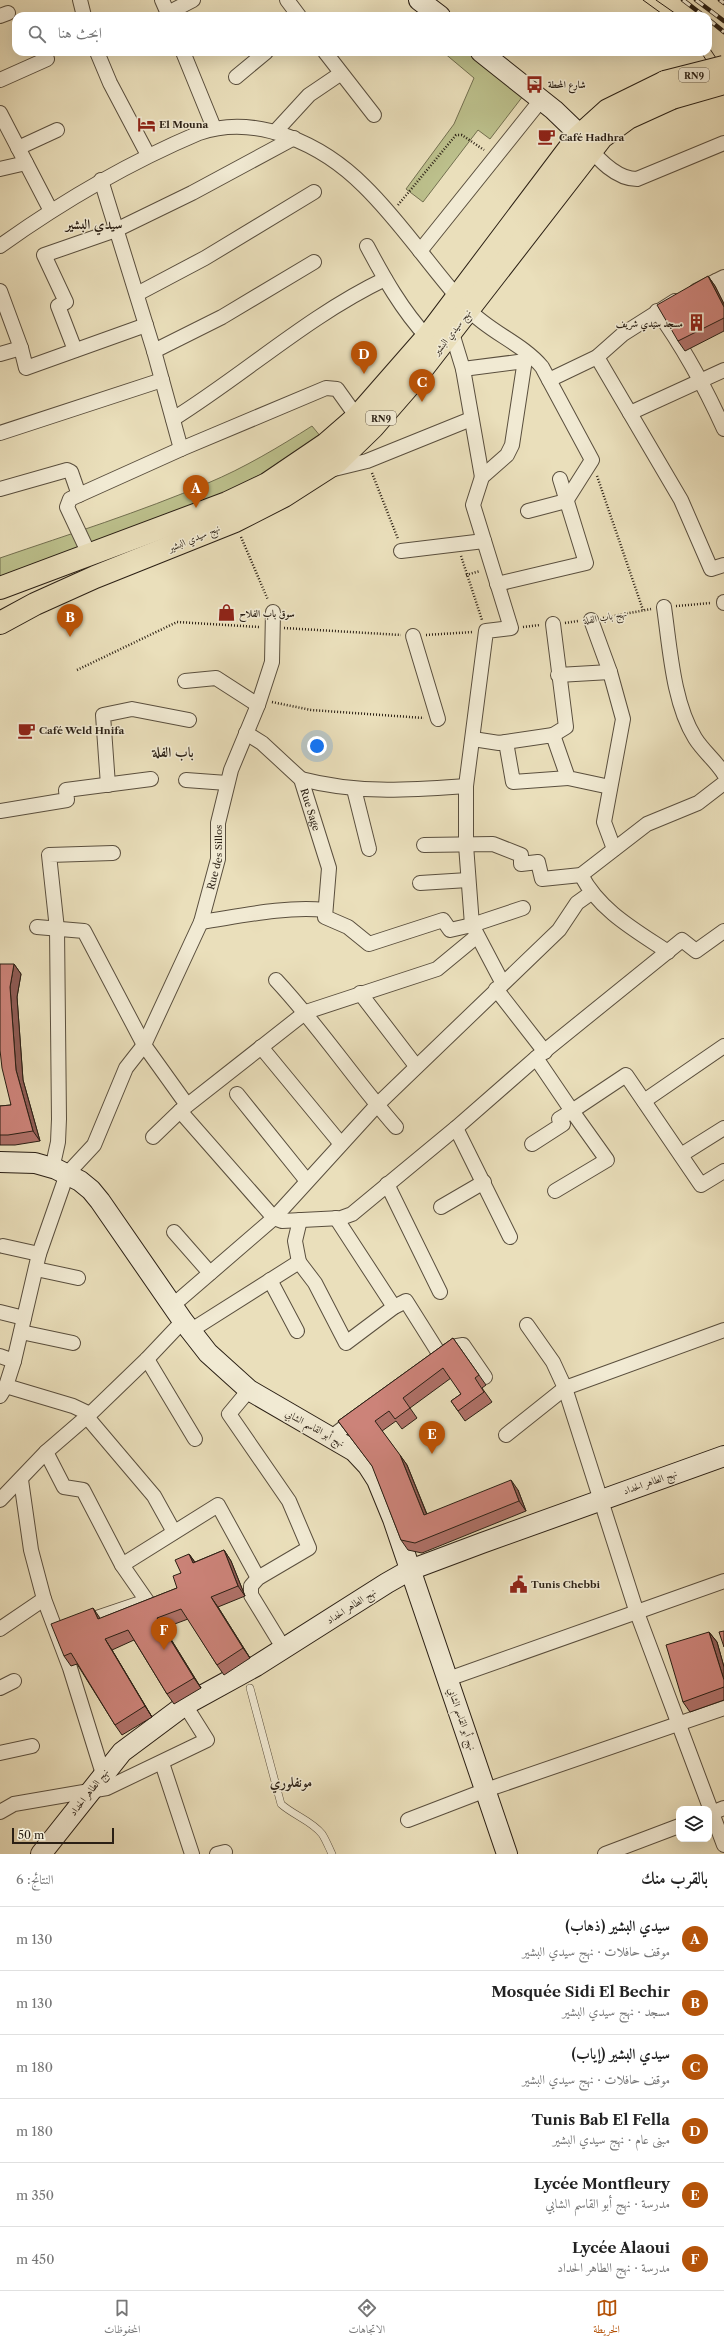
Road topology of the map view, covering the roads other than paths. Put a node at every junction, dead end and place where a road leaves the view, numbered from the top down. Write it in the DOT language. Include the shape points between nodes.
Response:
graph roads {
  1 [pos="80,0"];
  2 [pos="162,0"];
  3 [pos="193,0"];
  4 [pos="287,0"];
  5 [pos="419,0"];
  6 [pos="83,12"];
  7 [pos="167,12"];
  8 [pos="173,12"];
  9 [pos="296,12"];
  10 [pos="435,12"];
  11 [pos="98,56"];
  12 [pos="185,56"];
  13 [pos="261,56"];
  14 [pos="328,56"];
  15 [pos="487,56"];
  16 [pos="47,58"];
  17 [pos="724,67"];
  18 [pos="340,74"];
  19 [pos="236,77"];
  20 [pos="0,80"];
  21 [pos="724,83"];
  22 [pos="668,90"];
  23 [pos="541,100"];
  24 [pos="0,113"];
  25 [pos="374,115"];
  26 [pos="214,128"];
  27 [pos="58,130"];
  28 [pos="275,132"];
  29 [pos="294,138"];
  30 [pos="585,143"];
  31 [pos="724,143"];
  32 [pos="18,148"];
  33 [pos="148,155"];
  34 [pos="26,163"];
  35 [pos="0,170"];
  36 [pos="101,180"];
  37 [pos="314,192"];
  38 [pos="51,212"];
  39 [pos="116,230"];
  40 [pos="0,246"];
  41 [pos="367,246"];
  42 [pos="420,251"];
  43 [pos="314,262"];
  44 [pos="385,279"];
  45 [pos="720,279"];
  46 [pos="0,291"];
  47 [pos="137,294"];
  48 [pos="724,297"];
  49 [pos="464,304"];
  50 [pos="657,311"];
  51 [pos="146,325"];
  52 [pos="452,333"];
  53 [pos="427,337"];
  54 [pos="21,348"];
  55 [pos="75,350"];
  56 [pos="154,351"];
  57 [pos="0,354"];
  58 [pos="526,357"];
  59 [pos="597,357"];
  60 [pos="462,369"];
  61 [pos="724,370"];
  62 [pos="162,380"];
  63 [pos="549,380"];
  64 [pos="702,380"];
  65 [pos="630,413"];
  66 [pos="357,417"];
  67 [pos="174,419"];
  68 [pos="471,419"];
  69 [pos="724,428"];
  70 [pos="0,433"];
  71 [pos="181,449"];
  72 [pos="326,470"];
  73 [pos="482,477"];
  74 [pos="560,479"];
  75 [pos="0,489"];
  76 [pos="79,495"];
  77 [pos="566,501"];
  78 [pos="528,511"];
  79 [pos="231,512"];
  80 [pos="484,541"];
  81 [pos="402,551"];
  82 [pos="90,556"];
  83 [pos="724,565"];
  84 [pos="497,584"];
  85 [pos="0,588"];
  86 [pos="664,607"];
  87 [pos="273,612"];
  88 [pos="591,620"];
  89 [pos="0,623"];
  90 [pos="553,624"];
  91 [pos="413,636"];
  92 [pos="610,672"];
  93 [pos="558,675"];
  94 [pos="185,681"];
  95 [pos="259,702"];
  96 [pos="438,719"];
  97 [pos="189,720"];
  98 [pos="246,733"];
  99 [pos="554,735"];
  100 [pos="473,739"];
  101 [pos="506,742"];
  102 [pos="724,774"];
  103 [pos="568,778"];
  104 [pos="151,779"];
  105 [pos="301,779"];
  106 [pos="186,780"];
  107 [pos="227,783"];
  108 [pos="724,783"];
  109 [pos="108,785"];
  110 [pos="466,786"];
  111 [pos="610,787"];
  112 [pos="354,789"];
  113 [pos="0,811"];
  114 [pos="424,845"];
  115 [pos="466,845"];
  116 [pos="369,849"];
  117 [pos="614,849"];
  118 [pos="113,853"];
  119 [pos="581,875"];
  120 [pos="468,880"];
  121 [pos="420,883"];
  122 [pos="591,893"];
  123 [pos="523,908"];
  124 [pos="325,910"];
  125 [pos="201,922"];
  126 [pos="37,927"];
  127 [pos="56,929"];
  128 [pos="475,931"];
  129 [pos="724,932"];
  130 [pos="668,952"];
  131 [pos="276,980"];
  132 [pos="499,985"];
  133 [pos="360,992"];
  134 [pos="306,1012"];
  135 [pos="144,1045"];
  136 [pos="724,1046"];
  137 [pos="261,1047"];
  138 [pos="540,1055"];
  139 [pos="416,1066"];
  140 [pos="237,1094"];
  141 [pos="644,1101"];
  142 [pos="377,1105"];
  143 [pos="184,1108"];
  144 [pos="572,1110"];
  145 [pos="396,1126"];
  146 [pos="456,1128"];
  147 [pos="724,1128"];
  148 [pos="152,1137"];
  149 [pos="341,1144"];
  150 [pos="532,1144"];
  151 [pos="681,1155"];
  152 [pos="54,1160"];
  153 [pos="0,1162"];
  154 [pos="724,1171"];
  155 [pos="67,1174"];
  156 [pos="307,1181"];
  157 [pos="484,1182"];
  158 [pos="387,1184"];
  159 [pos="555,1191"];
  160 [pos="441,1207"];
  161 [pos="274,1218"];
  162 [pos="336,1218"];
  163 [pos="300,1220"];
  164 [pos="174,1232"];
  165 [pos="510,1237"];
  166 [pos="3,1246"];
  167 [pos="39,1254"];
  168 [pos="299,1262"];
  169 [pos="36,1269"];
  170 [pos="210,1274"];
  171 [pos="78,1278"];
  172 [pos="270,1280"];
  173 [pos="440,1292"];
  174 [pos="394,1307"];
  175 [pos="0,1312"];
  176 [pos="24,1318"];
  177 [pos="182,1319"];
  178 [pos="527,1325"];
  179 [pos="724,1330"];
  180 [pos="297,1331"];
  181 [pos="21,1332"];
  182 [pos="73,1343"];
  183 [pos="0,1356"];
  184 [pos="440,1356"];
  185 [pos="147,1359"];
  186 [pos="14,1361"];
  187 [pos="428,1365"];
  188 [pos="485,1377"];
  189 [pos="565,1388"];
  190 [pos="249,1390"];
  191 [pos="3,1391"];
  192 [pos="366,1410"];
  193 [pos="89,1415"];
  194 [pos="506,1435"];
  195 [pos="330,1438"];
  196 [pos="195,1439"];
  197 [pos="46,1452"];
  198 [pos="724,1456"];
  199 [pos="21,1480"];
  200 [pos="601,1499"];
  201 [pos="0,1500"];
  202 [pos="174,1532"];
  203 [pos="122,1565"];
  204 [pos="410,1570"];
  205 [pos="258,1578"];
  206 [pos="724,1581"];
  207 [pos="44,1599"];
  208 [pos="636,1610"];
  209 [pos="0,1629"];
  210 [pos="55,1633"];
  211 [pos="284,1649"];
  212 [pos="448,1679"];
  213 [pos="14,1681"];
  214 [pos="0,1688"];
  215 [pos="250,1688"];
  216 [pos="185,1705"];
  217 [pos="724,1708"];
  218 [pos="677,1724"];
  219 [pos="32,1746"];
  220 [pos="0,1753"];
  221 [pos="162,1763"];
  222 [pos="103,1774"];
  223 [pos="486,1790"];
  224 [pos="88,1792"];
  225 [pos="0,1812"];
  226 [pos="715,1812"];
  227 [pos="408,1820"];
  228 [pos="676,1827"];
  229 [pos="724,1845"];
  230 [pos="41,1854"];
  231 [pos="192,1854"];
  232 [pos="332,1854"];
  233 [pos="507,1854"];
  234 [pos="605,1854"];
  1 -- 6 [label="street"];
  2 -- 7 [label="street"];
  3 -- 8 [label="street"];
  4 -- 9 [label="street"];
  5 -- 10 [label="street"];
  11 -- 33 [label="street"];
  12 -- 26 [label="street"];
  13 -- 19 [label="street"];
  14 -- 18 [label="street"];
  15 -- 23 [label="street"];
  16 -- 20 [label="street"];
  17 -- 22 [label="main road, نهج سيدي البشير / RN9, bridge"];
  18 -- 25 [label="street"];
  18 -- 28 [label="street" via="309,95"];
  21 -- 22 [label="main road, نهج سيدي البشير / RN9, bridge"];
  22 -- 30 [label="main road, نهج سيدي البشير / RN9" via="608,110"];
  23 -- 30 [label="street"];
  23 -- 42 [label="street"];
  24 -- 32 [label="street"];
  26 -- 28 [label="street" via="242,127"];
  26 -- 33 [label="street"];
  27 -- 32 [label="street"];
  28 -- 29 [label="street"];
  29 -- 39 [label="street" via="192,193"];
  29 -- 42 [label="street" via="329,158 353,176 390,214"];
  30 -- 31 [label="street" via="617,174 630,179"];
  30 -- 49 [label="main road, نهج سيدي البشير / RN9"];
  32 -- 34 [label="street"];
  33 -- 36 [label="street"];
  34 -- 35 [label="street"];
  34 -- 38 [label="street"];
  36 -- 38 [label="street"];
  36 -- 39 [label="street"];
  37 -- 47 [label="street" via="205,258"];
  38 -- 40 [label="street"];
  39 -- 47 [label="street"];
  39 -- 55 [label="street" via="44,255 66,302 58,306"];
  41 -- 44 [label="street"];
  42 -- 49 [label="street"];
  43 -- 56 [label="street" via="222,318"];
  44 -- 53 [label="street"];
  44 -- 67 [label="street" via="319,316"];
  45 -- 48 [label="street"];
  45 -- 50 [label="street"];
  46 -- 54 [label="street"];
  47 -- 51 [label="street"];
  49 -- 52 [label="main road, نهج سيدي البشير / RN9"];
  49 -- 53 [label="main road, نهج سيدي البشير / RN9"];
  49 -- 58 [label="street"];
  50 -- 59 [label="street" via="623,334"];
  50 -- 64 [label="street"];
  51 -- 55 [label="street"];
  51 -- 56 [label="street"];
  52 -- 60 [label="street"];
  52 -- 72 [label="main road, نهج سيدي البشير / RN9" via="388,410"];
  53 -- 66 [label="main road, نهج سيدي البشير / RN9"];
  54 -- 55 [label="street" via="26,368"];
  54 -- 57 [label="street"];
  56 -- 62 [label="street"];
  58 -- 60 [label="street"];
  58 -- 63 [label="street" via="536,361"];
  58 -- 73 [label="street" via="512,445 506,456"];
  59 -- 63 [label="street"];
  59 -- 65 [label="street"];
  60 -- 68 [label="street"];
  61 -- 64 [label="street"];
  62 -- 67 [label="street"];
  62 -- 70 [label="street"];
  63 -- 77 [label="street" via="592,460"];
  64 -- 65 [label="street"];
  64 -- 69 [label="street"];
  65 -- 83 [label="street" via="681,500 711,569"];
  66 -- 71 [label="street" via="337,389 329,387"];
  66 -- 79 [label="main road, نهج سيدي البشير / RN9" via="306,459 267,484"];
  67 -- 71 [label="street"];
  68 -- 72 [label="street" via="367,461"];
  68 -- 73 [label="street"];
  71 -- 76 [label="street"];
  72 -- 79 [label="main road, نهج سيدي البشير / RN9" via="284,496"];
  73 -- 80 [label="street" via="473,505"];
  74 -- 77 [label="street"];
  75 -- 76 [label="street" via="67,470 71,472"];
  76 -- 82 [label="street" via="68,501 67,507"];
  77 -- 78 [label="street"];
  77 -- 84 [label="street" via="586,563"];
  79 -- 82 [label="main road, نهج سيدي البشير / RN9"];
  79 -- 89 [label="main road, نهج سيدي البشير / RN9"];
  80 -- 81 [label="street"];
  80 -- 84 [label="street"];
  82 -- 85 [label="main road, نهج سيدي البشير / RN9"];
  84 -- 100 [label="street" via="511,628 486,631"];
  86 -- 102 [label="street" via="673,672 682,708 695,738"];
  87 -- 95 [label="street, Rue des Sillos" via="272,662"];
  88 -- 92 [label="street"];
  90 -- 93 [label="street"];
  91 -- 96 [label="street"];
  92 -- 93 [label="street"];
  92 -- 111 [label="street" via="623,719"];
  93 -- 99 [label="street" via="566,727"];
  94 -- 95 [label="street" via="216,678"];
  95 -- 98 [label="street, Rue des Sillos"];
  97 -- 109 [label="street" via="132,710 103,715"];
  98 -- 105 [label="street, Rue Sage" via="262,743"];
  98 -- 107 [label="street, Rue des Sillos"];
  99 -- 101 [label="street"];
  99 -- 103 [label="street"];
  100 -- 101 [label="street"];
  100 -- 110 [label="street"];
  101 -- 103 [label="street" via="513,782"];
  103 -- 111 [label="street"];
  104 -- 109 [label="street"];
  105 -- 112 [label="street" via="331,787"];
  105 -- 124 [label="street, Rue Sage" via="329,868"];
  106 -- 107 [label="street"];
  107 -- 125 [label="street, Rue des Sillos" via="218,823 218,859"];
  108 -- 117 [label="street" via="698,803 647,824"];
  109 -- 113 [label="street" via="66,790 67,800"];
  110 -- 112 [label="street" via="380,791"];
  110 -- 115 [label="street"];
  111 -- 117 [label="street" via="604,822"];
  112 -- 116 [label="street"];
  114 -- 115 [label="street"];
  115 -- 119 [label="street" via="493,844 521,854 521,864 538,862 542,879"];
  115 -- 120 [label="street"];
  117 -- 119 [label="street"];
  118 -- 127 [label="street" via="49,855"];
  119 -- 122 [label="street"];
  120 -- 121 [label="street"];
  120 -- 128 [label="street"];
  122 -- 130 [label="street" via="621,922"];
  122 -- 132 [label="street" via="577,902 559,930"];
  123 -- 128 [label="street"];
  124 -- 125 [label="street" via="304,908"];
  124 -- 128 [label="street" via="325,917 348,927 369,944 443,920 450,930"];
  125 -- 135 [label="street, Rue des Sillos"];
  126 -- 127 [label="street"];
  127 -- 135 [label="street" via="84,932"];
  127 -- 152 [label="street" via="59,1119"];
  128 -- 132 [label="street"];
  128 -- 133 [label="street" via="437,969"];
  129 -- 130 [label="street" via="696,951 682,940"];
  130 -- 138 [label="street"];
  131 -- 134 [label="street"];
  132 -- 138 [label="street"];
  132 -- 139 [label="street"];
  133 -- 134 [label="street"];
  133 -- 139 [label="street"];
  134 -- 137 [label="street"];
  134 -- 142 [label="street"];
  135 -- 143 [label="street"];
  135 -- 155 [label="street, Rue des Sillos" via="126,1068 94,1145"];
  136 -- 141 [label="street"];
  137 -- 143 [label="street"];
  137 -- 149 [label="street"];
  138 -- 144 [label="street"];
  138 -- 146 [label="street"];
  139 -- 142 [label="street"];
  140 -- 156 [label="street"];
  141 -- 144 [label="street" via="626,1075"];
  141 -- 151 [label="street"];
  142 -- 145 [label="street"];
  142 -- 149 [label="street"];
  143 -- 148 [label="street"];
  143 -- 161 [label="street"];
  144 -- 150 [label="street" via="559,1119 563,1124"];
  144 -- 159 [label="street" via="607,1160"];
  146 -- 157 [label="street"];
  146 -- 158 [label="street"];
  147 -- 151 [label="street"];
  149 -- 156 [label="street"];
  151 -- 154 [label="street" via="701,1185"];
  153 -- 155 [label="street, نهج أبو القاسم الشابي" via="36,1163"];
  155 -- 167 [label="street"];
  155 -- 177 [label="street, نهج أبو القاسم الشابي" via="80,1181 100,1201"];
  156 -- 161 [label="street"];
  157 -- 160 [label="street"];
  157 -- 165 [label="street"];
  158 -- 162 [label="street" via="352,1214"];
  158 -- 173 [label="street"];
  161 -- 163 [label="street" via="282,1221"];
  161 -- 170 [label="street"];
  162 -- 163 [label="street"];
  162 -- 174 [label="street"];
  163 -- 168 [label="street" via="295,1241"];
  164 -- 170 [label="street"];
  166 -- 167 [label="street"];
  167 -- 169 [label="street"];
  168 -- 172 [label="street"];
  168 -- 174 [label="street" via="315,1282 346,1342"];
  169 -- 171 [label="street"];
  169 -- 176 [label="street"];
  170 -- 177 [label="street"];
  172 -- 177 [label="street"];
  172 -- 180 [label="street"];
  174 -- 184 [label="street" via="406,1301"];
  175 -- 176 [label="street"];
  176 -- 181 [label="street"];
  177 -- 185 [label="street"];
  177 -- 190 [label="street, نهج أبو القاسم الشابي" via="208,1353"];
  178 -- 189 [label="street" via="553,1362"];
  179 -- 189 [label="street"];
  181 -- 182 [label="street"];
  181 -- 186 [label="street"];
  183 -- 186 [label="street"];
  184 -- 187 [label="street"];
  184 -- 188 [label="street" via="463,1345"];
  185 -- 193 [label="street"];
  185 -- 196 [label="street"];
  186 -- 191 [label="street"];
  189 -- 194 [label="street"];
  189 -- 200 [label="street"];
  190 -- 195 [label="street, نهج أبو القاسم الشابي"];
  190 -- 205 [label="street" via="229,1414 289,1501 309,1548"];
  191 -- 193 [label="street" via="73,1406"];
  192 -- 195 [label="street"];
  193 -- 197 [label="street"];
  193 -- 202 [label="street" via="154,1496"];
  195 -- 204 [label="street, نهج أبو القاسم الشابي" via="354,1451 371,1471 387,1502"];
  197 -- 199 [label="street"];
  197 -- 203 [label="street" via="64,1487 83,1490"];
  198 -- 200 [label="street, نهج الطاهر الحداد"];
  199 -- 201 [label="street"];
  199 -- 207 [label="street" via="31,1550"];
  200 -- 204 [label="street, نهج الطاهر الحداد"];
  200 -- 208 [label="street"];
  202 -- 203 [label="street"];
  202 -- 205 [label="street" via="218,1505"];
  203 -- 210 [label="street" via="147,1601"];
  204 -- 211 [label="street, نهج الطاهر الحداد"];
  204 -- 212 [label="street, نهج أبو القاسم الشابي"];
  205 -- 211 [label="street" via="251,1586 251,1595"];
  206 -- 208 [label="street"];
  207 -- 209 [label="street"];
  207 -- 210 [label="street"];
  208 -- 212 [label="street"];
  208 -- 218 [label="street"];
  210 -- 222 [label="street" via="70,1668"];
  211 -- 216 [label="street, نهج الطاهر الحداد"];
  212 -- 223 [label="street, نهج أبو القاسم الشابي"];
  213 -- 214 [label="street"];
  215 -- 232 [label="lane" via="281,1804 313,1825 322,1834"];
  216 -- 221 [label="street" via="207,1740"];
  216 -- 222 [label="street, نهج الطاهر الحداد" via="122,1752"];
  217 -- 218 [label="street"];
  218 -- 223 [label="street"];
  218 -- 226 [label="street"];
  219 -- 220 [label="street"];
  221 -- 224 [label="street" via="107,1788"];
  221 -- 231 [label="street"];
  222 -- 224 [label="street, نهج الطاهر الحداد"];
  223 -- 227 [label="street"];
  223 -- 233 [label="street, نهج أبو القاسم الشابي"];
  224 -- 225 [label="street" via="14,1804"];
  224 -- 230 [label="street, نهج الطاهر الحداد"];
  226 -- 229 [label="street"];
  228 -- 234 [label="street"];
}
